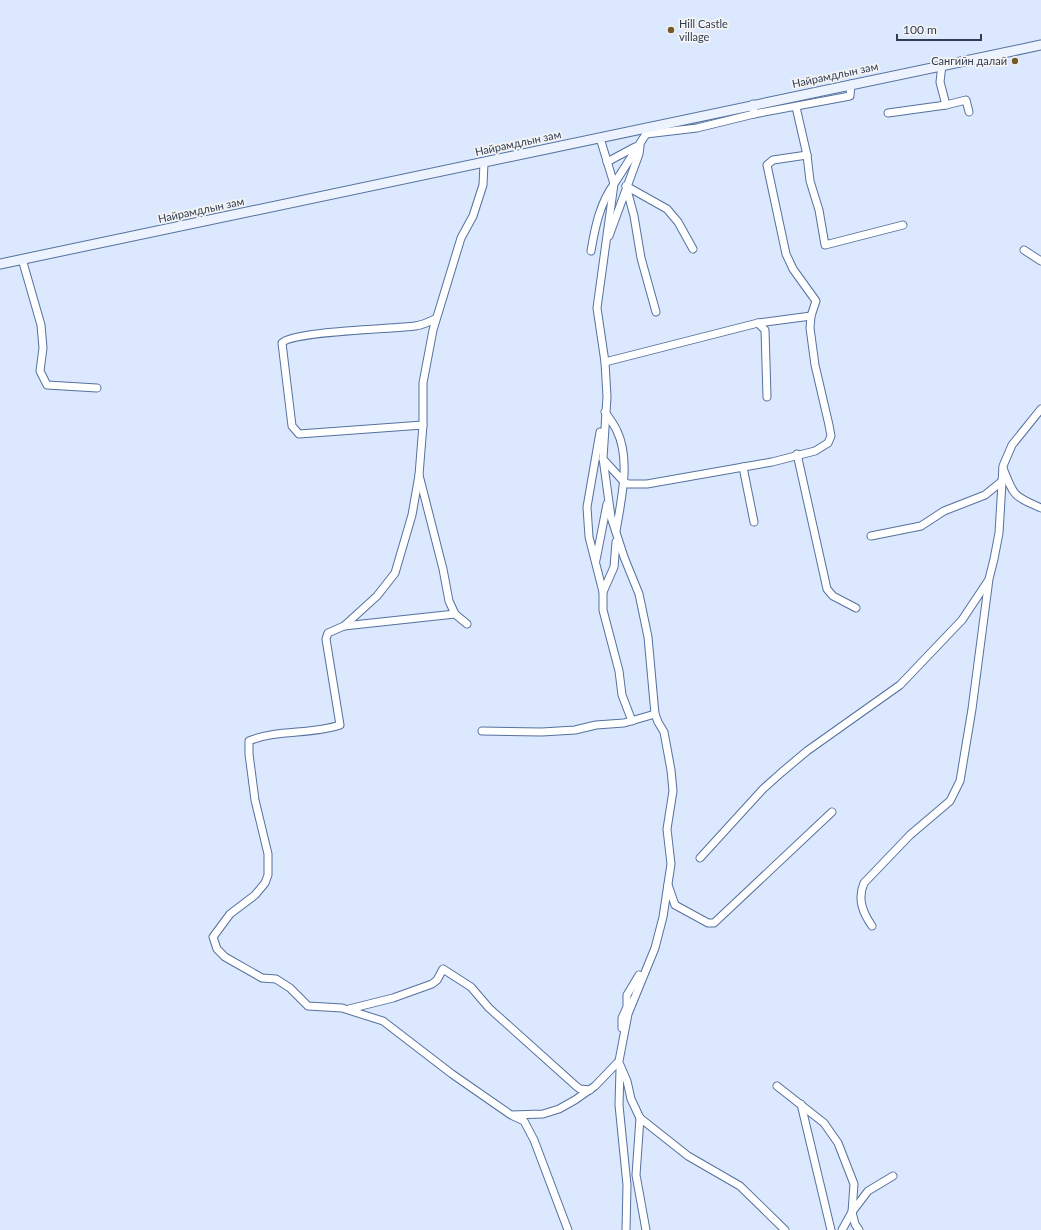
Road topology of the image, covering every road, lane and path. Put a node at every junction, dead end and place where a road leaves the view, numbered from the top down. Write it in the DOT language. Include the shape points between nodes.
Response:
graph roads {
  1 [pos="1041,45"];
  2 [pos="942,66"];
  3 [pos="851,84"];
  4 [pos="946,105"];
  5 [pos="796,107"];
  6 [pos="753,109"];
  7 [pos="969,112"];
  8 [pos="888,113"];
  9 [pos="647,131"];
  10 [pos="600,138"];
  11 [pos="639,145"];
  12 [pos="807,155"];
  13 [pos="607,162"];
  14 [pos="484,163"];
  15 [pos="614,184"];
  16 [pos="626,186"];
  17 [pos="903,224"];
  18 [pos="606,241"];
  19 [pos="693,249"];
  20 [pos="1024,250"];
  21 [pos="591,251"];
  22 [pos="22,259"];
  23 [pos="1041,261"];
  24 [pos="0,264"];
  25 [pos="656,312"];
  26 [pos="811,316"];
  27 [pos="435,319"];
  28 [pos="758,322"];
  29 [pos="605,362"];
  30 [pos="96,388"];
  31 [pos="767,397"];
  32 [pos="1041,408"];
  33 [pos="605,412"];
  34 [pos="605,424"];
  35 [pos="423,425"];
  36 [pos="797,454"];
  37 [pos="603,458"];
  38 [pos="1003,466"];
  39 [pos="743,467"];
  40 [pos="418,475"];
  41 [pos="624,482"];
  42 [pos="1001,482"];
  43 [pos="608,498"];
  44 [pos="1041,508"];
  45 [pos="754,522"];
  46 [pos="616,534"];
  47 [pos="871,536"];
  48 [pos="596,563"];
  49 [pos="989,579"];
  50 [pos="603,592"];
  51 [pos="856,608"];
  52 [pos="455,614"];
  53 [pos="467,624"];
  54 [pos="344,626"];
  55 [pos="655,714"];
  56 [pos="632,721"];
  57 [pos="482,731"];
  58 [pos="832,812"];
  59 [pos="700,858"];
  60 [pos="667,883"];
  61 [pos="872,926"];
  62 [pos="348,1010"];
  63 [pos="619,1063"];
  64 [pos="777,1086"];
  65 [pos="590,1090"];
  66 [pos="801,1104"];
  67 [pos="511,1115"];
  68 [pos="640,1118"];
  69 [pos="893,1176"];
  70 [pos="852,1212"];
  71 [pos="568,1230"];
  72 [pos="626,1230"];
  73 [pos="646,1230"];
  74 [pos="785,1230"];
  75 [pos="831,1230"];
  76 [pos="842,1230"];
  77 [pos="859,1230"];
  1 -- 2 [label="main road, Найрамдлын зам"];
  2 -- 3 [label="main road, Найрамдлын зам"];
  2 -- 4 [label="street" via="940,82"];
  3 -- 5 [label="street" via="850,96"];
  3 -- 6 [label="main road, Найрамдлын зам"];
  4 -- 7 [label="street" via="966,100"];
  4 -- 8 [label="street"];
  5 -- 6 [label="street"];
  5 -- 12 [label="street"];
  6 -- 9 [label="main road, Найрамдлын зам"];
  9 -- 10 [label="main road, Найрамдлын зам"];
  9 -- 11 [label="street"];
  10 -- 13 [label="street"];
  10 -- 14 [label="main road, Найрамдлын зам"];
  11 -- 13 [label="street"];
  11 -- 15 [label="street"];
  11 -- 16 [label="street" via="639,154"];
  12 -- 17 [label="street" via="810,181 819,210 825,245"];
  12 -- 26 [label="street" via="773,160 767,165 786,254 793,269 816,301"];
  13 -- 15 [label="street"];
  14 -- 22 [label="main road, Найрамдлын зам"];
  14 -- 27 [label="street" via="483,185"];
  15 -- 18 [label="street"];
  15 -- 21 [label="street" via="600,212"];
  16 -- 18 [label="street"];
  16 -- 19 [label="street" via="667,209 678,222"];
  16 -- 25 [label="street" via="641,258"];
  18 -- 29 [label="street" via="597,308"];
  20 -- 23 [label="street"];
  22 -- 24 [label="main road, Найрамдлын зам"];
  22 -- 30 [label="street" via="41,325 42,378 47,386"];
  26 -- 28 [label="street"];
  26 -- 36 [label="street" via="815,365 831,436 828,443 815,451"];
  27 -- 35 [label="street" via="423,383"];
  27 -- 35 [label="street" via="415,326 333,332 290,338 282,343 292,426 299,434"];
  28 -- 29 [label="street"];
  28 -- 31 [label="street" via="765,330"];
  29 -- 33 [label="street"];
  32 -- 38 [label="street" via="1012,445"];
  33 -- 34 [label="street"];
  33 -- 41 [label="street" via="618,432"];
  34 -- 37 [label="street"];
  34 -- 48 [label="street" via="600,432 587,508 589,537"];
  35 -- 40 [label="street"];
  36 -- 39 [label="street"];
  36 -- 51 [label="street" via="827,589 833,596"];
  37 -- 41 [label="street"];
  37 -- 43 [label="street"];
  38 -- 42 [label="street"];
  38 -- 44 [label="street" via="1015,495"];
  39 -- 41 [label="street" via="653,483"];
  39 -- 45 [label="street"];
  40 -- 52 [label="street" via="449,601"];
  40 -- 54 [label="street" via="412,515 395,573 377,596"];
  41 -- 46 [label="street"];
  42 -- 47 [label="street" via="985,496 944,511 920,526"];
  42 -- 49 [label="street" via="999,533"];
  43 -- 46 [label="street"];
  43 -- 48 [label="street"];
  46 -- 50 [label="street" via="614,567"];
  46 -- 55 [label="street" via="639,594 648,637"];
  48 -- 50 [label="street"];
  49 -- 59 [label="street" via="962,620 900,685 807,751 782,772"];
  49 -- 61 [label="street" via="960,781 950,801 910,835 864,883 862,910"];
  50 -- 56 [label="street" via="603,610 608,634 619,670 622,695"];
  52 -- 53 [label="street"];
  52 -- 54 [label="street"];
  54 -- 62 [label="street" via="328,633 326,639 340,725 330,729 269,736 249,741 255,800 268,854 268,875 255,895 230,914 213,937 217,949 225,957 262,978 276,979 290,988 304,1004"];
  55 -- 56 [label="street"];
  55 -- 60 [label="street" via="664,732 672,776 672,801 667,834 671,858"];
  56 -- 57 [label="street" via="575,730"];
  58 -- 60 [label="street" via="714,923 675,905"];
  60 -- 63 [label="street" via="663,917 655,948 628,1014"];
  62 -- 65 [label="street" via="432,984 443,969 471,987 489,1008 576,1086"];
  62 -- 67 [label="street" via="383,1020 452,1074"];
  63 -- 65 [label="street"];
  63 -- 68 [label="street"];
  63 -- 72 [label="street" via="621,1140 628,1185"];
  64 -- 66 [label="street"];
  65 -- 67 [label="street" via="559,1109 543,1114"];
  66 -- 70 [label="street" via="824,1123 838,1143 854,1184"];
  66 -- 75 [label="street"];
  67 -- 71 [label="street" via="524,1121 534,1140"];
  68 -- 73 [label="street" via="636,1175"];
  68 -- 74 [label="street" via="688,1156 740,1186"];
  69 -- 70 [label="street" via="868,1191"];
  70 -- 76 [label="street"];
  70 -- 77 [label="street"];
}
